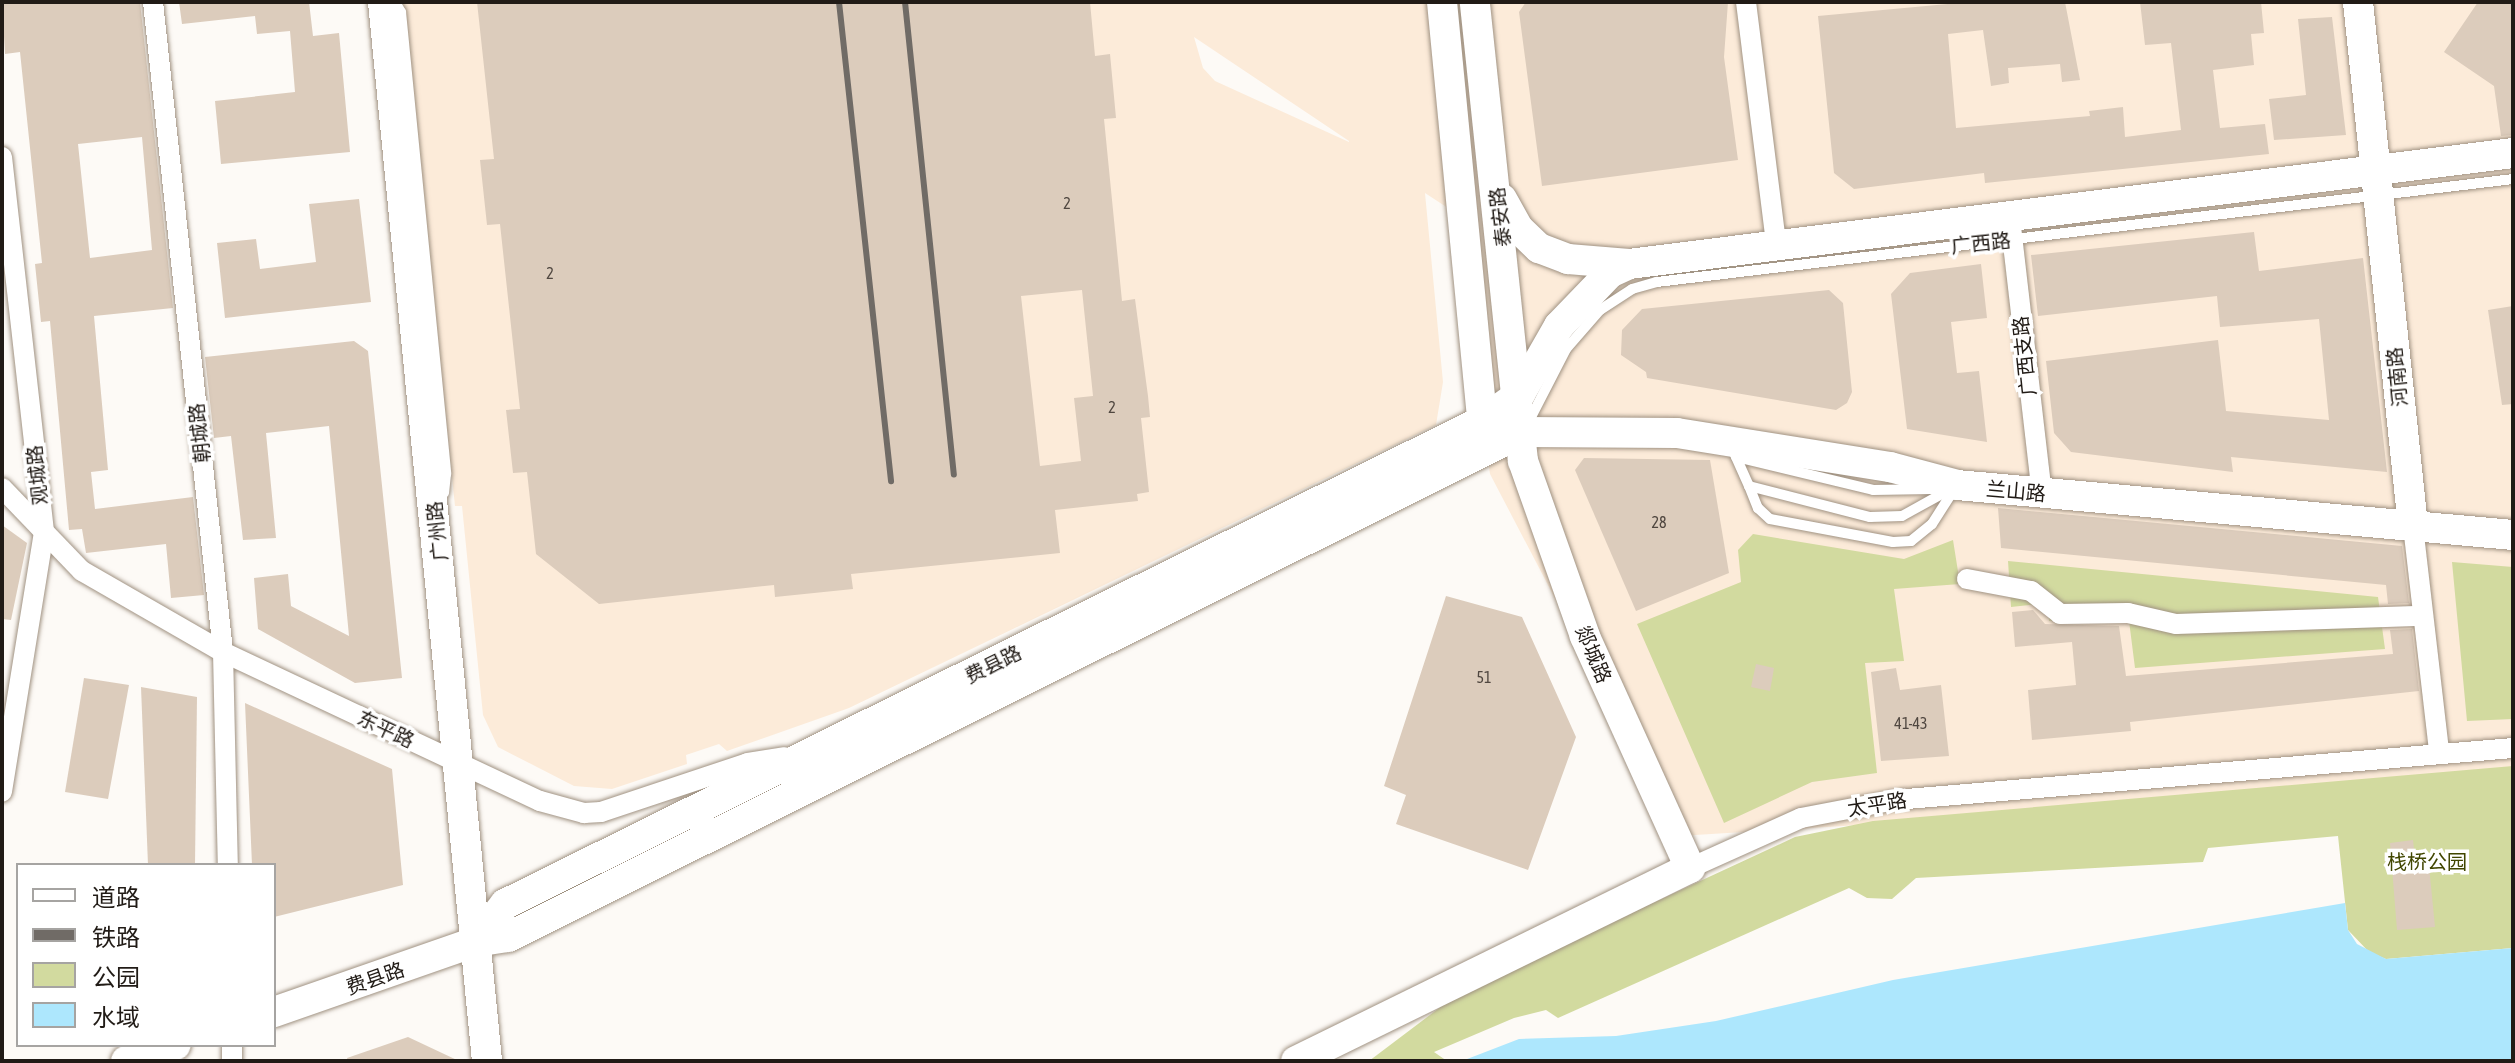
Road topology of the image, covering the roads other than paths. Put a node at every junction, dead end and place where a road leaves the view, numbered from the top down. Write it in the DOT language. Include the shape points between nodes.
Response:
graph roads {
  1 [pos="153,2"];
  2 [pos="383,2"];
  3 [pos="395,2"];
  4 [pos="1442,2"];
  5 [pos="1475,2"];
  6 [pos="1746,2"];
  7 [pos="2358,2"];
  8 [pos="2513,153"];
  9 [pos="2,157"];
  10 [pos="2513,179"];
  11 [pos="2377,186"];
  12 [pos="1497,188"];
  13 [pos="2011,229"];
  14 [pos="1776,244"];
  15 [pos="1629,264"];
  16 [pos="1520,394"];
  17 [pos="1482,421"];
  18 [pos="1523,432"];
  19 [pos="1731,448"];
  20 [pos="1957,485"];
  21 [pos="1749,486"];
  22 [pos="2,488"];
  23 [pos="2042,493"];
  24 [pos="2413,526"];
  25 [pos="44,532"];
  26 [pos="2513,535"];
  27 [pos="438,539"];
  28 [pos="1967,579"];
  29 [pos="2423,616"];
  30 [pos="223,652"];
  31 [pos="2513,748"];
  32 [pos="817,751"];
  33 [pos="2439,752"];
  34 [pos="461,765"];
  35 [pos="2,792"];
  36 [pos="228,863"];
  37 [pos="1690,868"];
  38 [pos="475,942"];
  39 [pos="276,1011"];
  40 [pos="170,1047"];
  41 [pos="126,1061"];
  42 [pos="487,1061"];
  43 [pos="1296,1061"];
  1 -- 30 [label="street, 朝城路"];
  2 -- 27 [label="main road, 广州路"];
  3 -- 27 [label="lane" via="401,12 446,474"];
  4 -- 17 [label="main road, 泰安路"];
  5 -- 12 [label="main road, 泰安路"];
  6 -- 14 [label="street"];
  7 -- 11 [label="main road, 河南路"];
  8 -- 11 [label="main road, 广西路"];
  9 -- 25 [label="street, 观城路"];
  10 -- 11 [label="lane, 广西路"];
  11 -- 13 [label="main road, 广西路"];
  11 -- 24 [label="main road, 河南路"];
  12 -- 15 [label="main road" via="1518,228 1539,248 1568,259"];
  12 -- 16 [label="main road, 泰安路"];
  13 -- 14 [label="main road, 广西路"];
  13 -- 18 [label="lane, 广西路" via="1632,289 1600,310 1566,349"];
  13 -- 23 [label="street, 广西支路"];
  14 -- 15 [label="main road, 广西路"];
  15 -- 16 [label="main road, 广西路" via="1610,273 1559,326"];
  16 -- 17 [label="main road, 费县路"];
  16 -- 18 [label="main road, 泰安路"];
  17 -- 18 [label="main road"];
  17 -- 32 [label="main road, 费县路"];
  18 -- 19 [label="main road, 兰山路" via="1677,433"];
  18 -- 37 [label="main road, 郯城路" via="1523,461 1585,636"];
  18 -- 38 [label="main road, 费县路" via="508,937"];
  19 -- 20 [label="main road, 兰山路"];
  19 -- 21 [label="lane"];
  20 -- 21 [label="lane" via="1902,516 1876,518"];
  20 -- 21 [label="lane" via="1932,524 1911,541 1893,542 1770,519 1758,508"];
  20 -- 23 [label="main road, 兰山路"];
  22 -- 25 [label="street, 东平路"];
  23 -- 24 [label="main road, 兰山路"];
  24 -- 26 [label="main road, 兰山路"];
  24 -- 29 [label="street, 河南路"];
  25 -- 30 [label="street, 东平路" via="82,571"];
  25 -- 35 [label="street, 观城路"];
  27 -- 34 [label="main road, 广州路"];
  28 -- 29 [label="street" via="2031,591 2060,614 2128,613 2176,624"];
  29 -- 33 [label="street, 河南路"];
  30 -- 34 [label="street, 东平路"];
  30 -- 36 [label="street, 朝城路"];
  31 -- 33 [label="street, 太平路"];
  32 -- 34 [label="street, 东平路" via="748,763 660,796 584,813 540,801"];
  32 -- 38 [label="main road, 费县路" via="505,904"];
  33 -- 37 [label="street, 太平路" via="1895,800 1801,818"];
  34 -- 38 [label="main road, 广州路"];
  37 -- 43 [label="main road, 太平路"];
  38 -- 39 [label="main road, 费县路"];
  38 -- 42 [label="main road, 广州路"];
  40 -- 41 [label="main road"];
}
